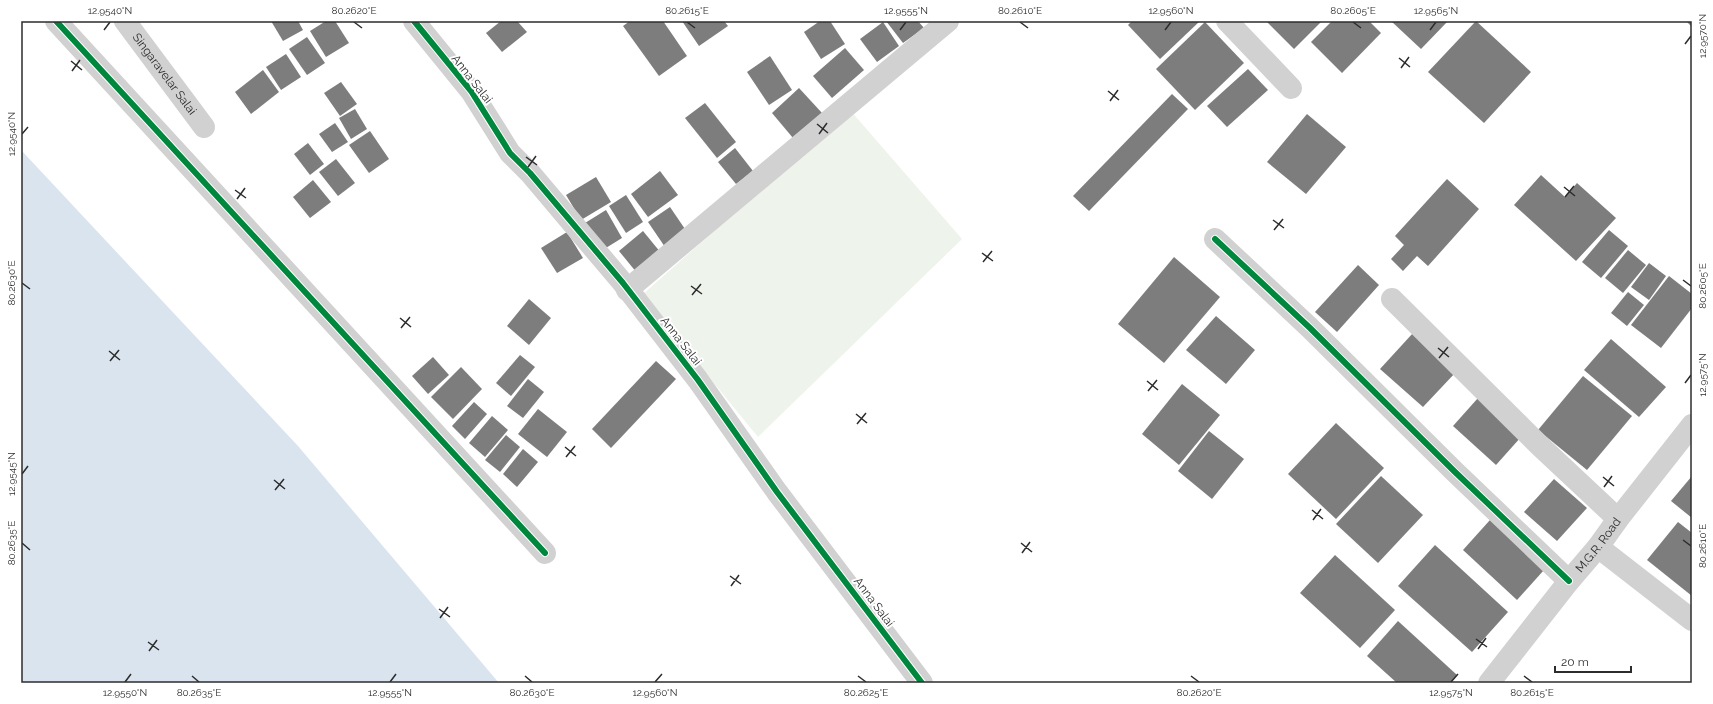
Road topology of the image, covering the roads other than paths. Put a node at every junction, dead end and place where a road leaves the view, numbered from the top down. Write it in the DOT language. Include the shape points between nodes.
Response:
graph roads {
  1 [pos="56,21"];
  2 [pos="125,21"];
  3 [pos="414,21"];
  4 [pos="948,21"];
  5 [pos="1227,21"];
  6 [pos="1291,88"];
  7 [pos="204,127"];
  8 [pos="1215,239"];
  9 [pos="628,290"];
  10 [pos="1392,299"];
  11 [pos="1692,425"];
  12 [pos="1618,519"];
  13 [pos="1598,548"];
  14 [pos="545,553"];
  15 [pos="1569,581"];
  16 [pos="1692,620"];
  17 [pos="922,683"];
  18 [pos="1488,683"];
  1 -- 14 [label="street"];
  2 -- 7 [label="street, Singaravelar Salai"];
  3 -- 9 [label="street, Anna Salai" via="471,91 510,153"];
  4 -- 9 [label="street"];
  5 -- 6 [label="street"];
  8 -- 15 [label="street"];
  9 -- 17 [label="street, Anna Salai" via="698,380 778,492"];
  10 -- 12 [label="street" via="1539,445"];
  11 -- 12 [label="street, M.G.R. Road"];
  12 -- 13 [label="street, M.G.R. Road"];
  13 -- 15 [label="street, M.G.R. Road"];
  13 -- 16 [label="street"];
  15 -- 18 [label="street, M.G.R. Road"];
}
